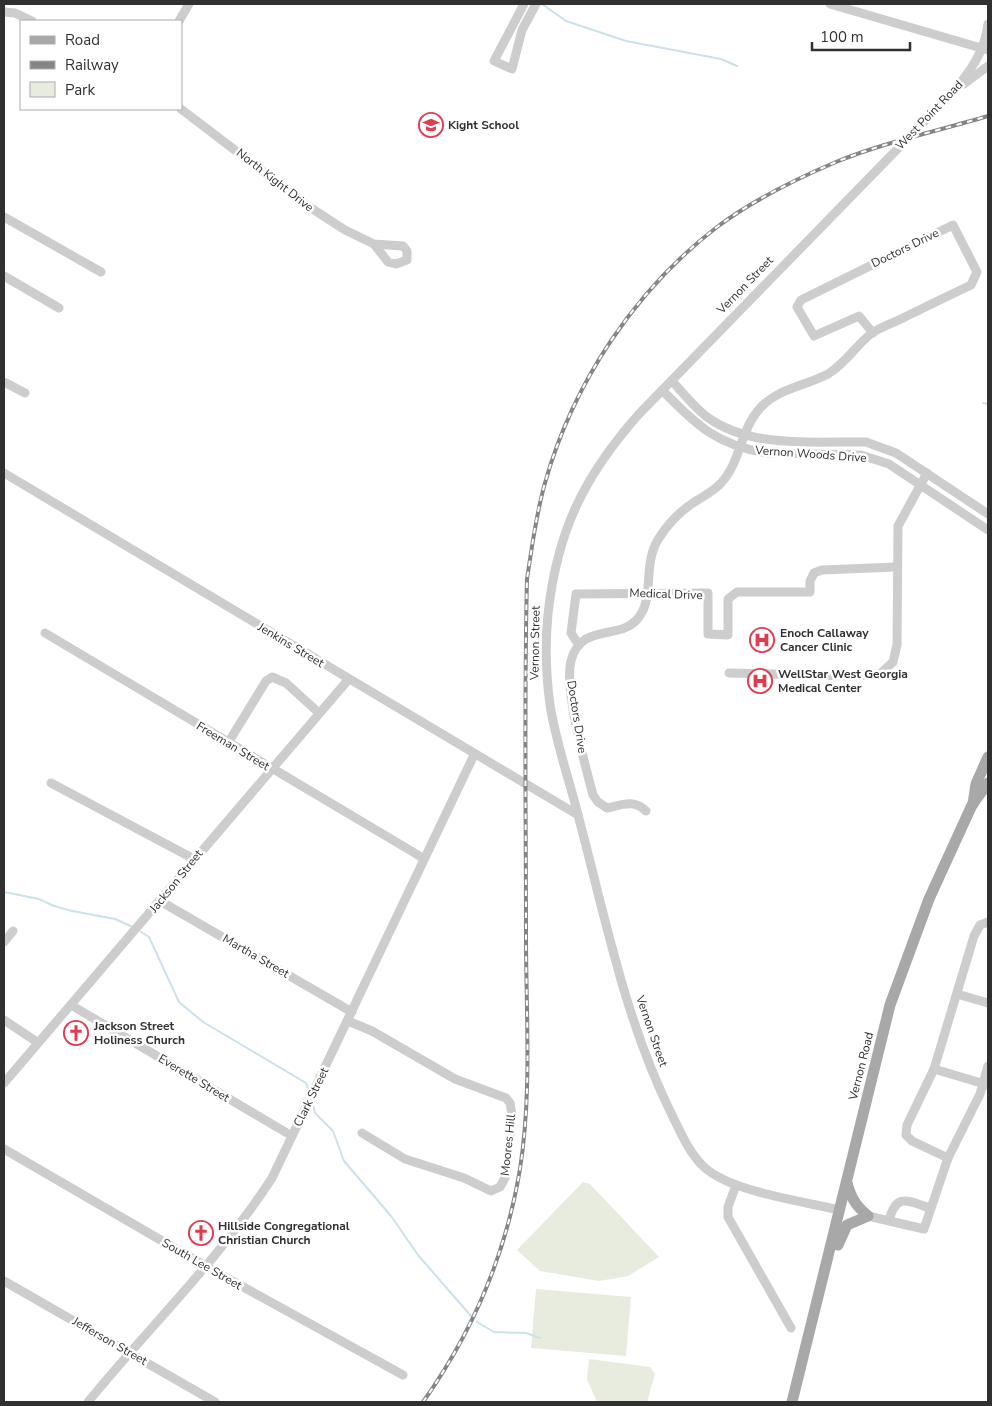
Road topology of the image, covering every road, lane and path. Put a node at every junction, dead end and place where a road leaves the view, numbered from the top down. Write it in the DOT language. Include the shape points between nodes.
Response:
graph roads {
  1 [pos="189,4"];
  2 [pos="524,4"];
  3 [pos="536,4"];
  4 [pos="830,4"];
  5 [pos="4,12"];
  6 [pos="30,20"];
  7 [pos="180,20"];
  8 [pos="988,24"];
  9 [pos="985,49"];
  10 [pos="988,66"];
  11 [pos="952,94"];
  12 [pos="182,109"];
  13 [pos="874,173"];
  14 [pos="4,217"];
  15 [pos="374,244"];
  16 [pos="101,272"];
  17 [pos="4,276"];
  18 [pos="60,308"];
  19 [pos="872,333"];
  20 [pos="672,381"];
  21 [pos="4,382"];
  22 [pos="663,391"];
  23 [pos="25,393"];
  24 [pos="744,433"];
  25 [pos="739,447"];
  26 [pos="4,473"];
  27 [pos="927,474"];
  28 [pos="919,485"];
  29 [pos="988,514"];
  30 [pos="988,530"];
  31 [pos="896,567"];
  32 [pos="648,593"];
  33 [pos="45,633"];
  34 [pos="578,645"];
  35 [pos="729,673"];
  36 [pos="348,680"];
  37 [pos="320,713"];
  38 [pos="228,743"];
  39 [pos="474,754"];
  40 [pos="988,757"];
  41 [pos="271,769"];
  42 [pos="51,783"];
  43 [pos="988,783"];
  44 [pos="972,805"];
  45 [pos="646,811"];
  46 [pos="578,815"];
  47 [pos="423,858"];
  48 [pos="194,859"];
  49 [pos="160,901"];
  50 [pos="988,922"];
  51 [pos="13,930"];
  52 [pos="4,942"];
  53 [pos="957,994"];
  54 [pos="988,1003"];
  55 [pos="71,1005"];
  56 [pos="352,1012"];
  57 [pos="4,1020"];
  58 [pos="348,1021"];
  59 [pos="37,1042"];
  60 [pos="988,1066"];
  61 [pos="934,1069"];
  62 [pos="5,1080"];
  63 [pos="986,1084"];
  64 [pos="362,1133"];
  65 [pos="292,1136"];
  66 [pos="4,1149"];
  67 [pos="948,1158"];
  68 [pos="846,1181"];
  69 [pos="736,1185"];
  70 [pos="930,1208"];
  71 [pos="839,1210"];
  72 [pos="868,1216"];
  73 [pos="889,1221"];
  74 [pos="206,1267"];
  75 [pos="824,1276"];
  76 [pos="4,1281"];
  77 [pos="792,1328"];
  78 [pos="130,1352"];
  79 [pos="403,1375"];
  80 [pos="795,1401"];
  81 [pos="88,1402"];
  82 [pos="215,1402"];
  1 -- 7 [label="street"];
  2 -- 3 [label="street" via="494,61 512,69 522,30"];
  4 -- 9 [label="street"];
  5 -- 6 [label="street"];
  8 -- 9 [label="street, West Point Road"];
  9 -- 11 [label="street, West Point Road"];
  10 -- 11 [label="street"];
  11 -- 13 [label="street, West Point Road"];
  12 -- 15 [label="street, North Kight Drive" via="308,206"];
  13 -- 20 [label="street, Vernon Street"];
  14 -- 16 [label="street"];
  17 -- 18 [label="street"];
  19 -- 19 [label="street, Doctors Drive" via="859,316 814,336 797,307 800,300 953,225 977,272 971,285"];
  19 -- 24 [label="street, Doctors Drive" via="835,369 820,378 787,389 768,401"];
  20 -- 22 [label="street, Vernon Street"];
  20 -- 24 [label="street, Vernon Woods Drive" via="708,417"];
  21 -- 23 [label="street"];
  22 -- 25 [label="street, Vernon Woods Drive" via="703,430"];
  22 -- 46 [label="street, Vernon Street" via="618,438 592,475 568,524 553,580 547,632 548,686 558,742"];
  24 -- 25 [label="street, Doctors Drive"];
  24 -- 27 [label="street, Vernon Woods Drive" via="777,440 866,442 888,449"];
  25 -- 28 [label="street, Vernon Woods Drive" via="769,453 867,456 889,464"];
  25 -- 32 [label="street" via="725,478 676,517 657,541 649,562"];
  26 -- 36 [label="street, Jenkins Street"];
  27 -- 28 [label="street"];
  27 -- 29 [label="street, Vernon Woods Drive"];
  28 -- 30 [label="street, Vernon Woods Drive"];
  28 -- 31 [label="street" via="898,526"];
  31 -- 32 [label="street, Medical Drive" via="822,570 814,573 810,592 736,592 728,599 728,635 708,634 708,593"];
  31 -- 35 [label="street" via="896,656 880,674"];
  32 -- 34 [label="street" via="642,613 632,624 595,634"];
  32 -- 34 [label="street, Medical Drive" via="576,594 571,633"];
  33 -- 38 [label="street, Freeman Street"];
  34 -- 45 [label="street, Doctors Drive" via="570,665 572,694 593,795 607,808 632,802"];
  36 -- 37 [label="street, Jackson Street"];
  36 -- 39 [label="street, Jenkins Street"];
  37 -- 38 [label="street" via="279,678 272,677"];
  37 -- 41 [label="street, Jackson Street"];
  38 -- 41 [label="street, Freeman Street"];
  39 -- 46 [label="street, Jenkins Street"];
  39 -- 47 [label="street, Clark Street"];
  40 -- 44 [label="main road, Vernon Road" via="976,784"];
  41 -- 47 [label="street, Freeman Street"];
  41 -- 48 [label="street, Jackson Street"];
  42 -- 48 [label="street"];
  43 -- 44 [label="main road, Vernon Road"];
  44 -- 68 [label="main road, Vernon Road" via="929,899 890,1005"];
  46 -- 69 [label="street, Vernon Street" via="646,1060 696,1159 715,1176"];
  47 -- 56 [label="street, Clark Street"];
  48 -- 49 [label="street, Jackson Street"];
  49 -- 55 [label="street, Jackson Street"];
  49 -- 56 [label="street, Martha Street"];
  50 -- 53 [label="street" via="980,925 974,936"];
  51 -- 52 [label="street"];
  53 -- 54 [label="street"];
  53 -- 61 [label="street"];
  55 -- 59 [label="street, Jackson Street"];
  55 -- 65 [label="street, Everette Street"];
  56 -- 58 [label="street, Clark Street"];
  57 -- 59 [label="street"];
  58 -- 64 [label="street, Moores Hill" via="372,1031 455,1079 501,1094 510,1103 512,1115 506,1176 500,1187 491,1190 405,1159"];
  58 -- 65 [label="street, Clark Street"];
  59 -- 62 [label="street, Jackson Street"];
  60 -- 63 [label="street"];
  61 -- 63 [label="street"];
  61 -- 67 [label="street" via="907,1125 906,1135"];
  63 -- 67 [label="street"];
  65 -- 74 [label="street, Clark Street" via="255,1205"];
  66 -- 74 [label="street, South Lee Street"];
  67 -- 70 [label="street"];
  68 -- 71 [label="main road, Vernon Road"];
  68 -- 72 [label="main road" via="851,1197"];
  69 -- 71 [label="street, Vernon Street"];
  69 -- 77 [label="street" via="728,1216"];
  70 -- 73 [label="street" via="905,1200 897,1202"];
  70 -- 73 [label="street" via="924,1229"];
  71 -- 75 [label="main road, Vernon Road"];
  72 -- 73 [label="street"];
  72 -- 75 [label="main road" via="847,1225"];
  74 -- 78 [label="street, Clark Street"];
  74 -- 79 [label="street, South Lee Street"];
  75 -- 80 [label="main road, Vernon Road"];
  76 -- 78 [label="street, Jefferson Street"];
  78 -- 81 [label="street, Clark Street"];
  78 -- 82 [label="street, Jefferson Street"];
}
